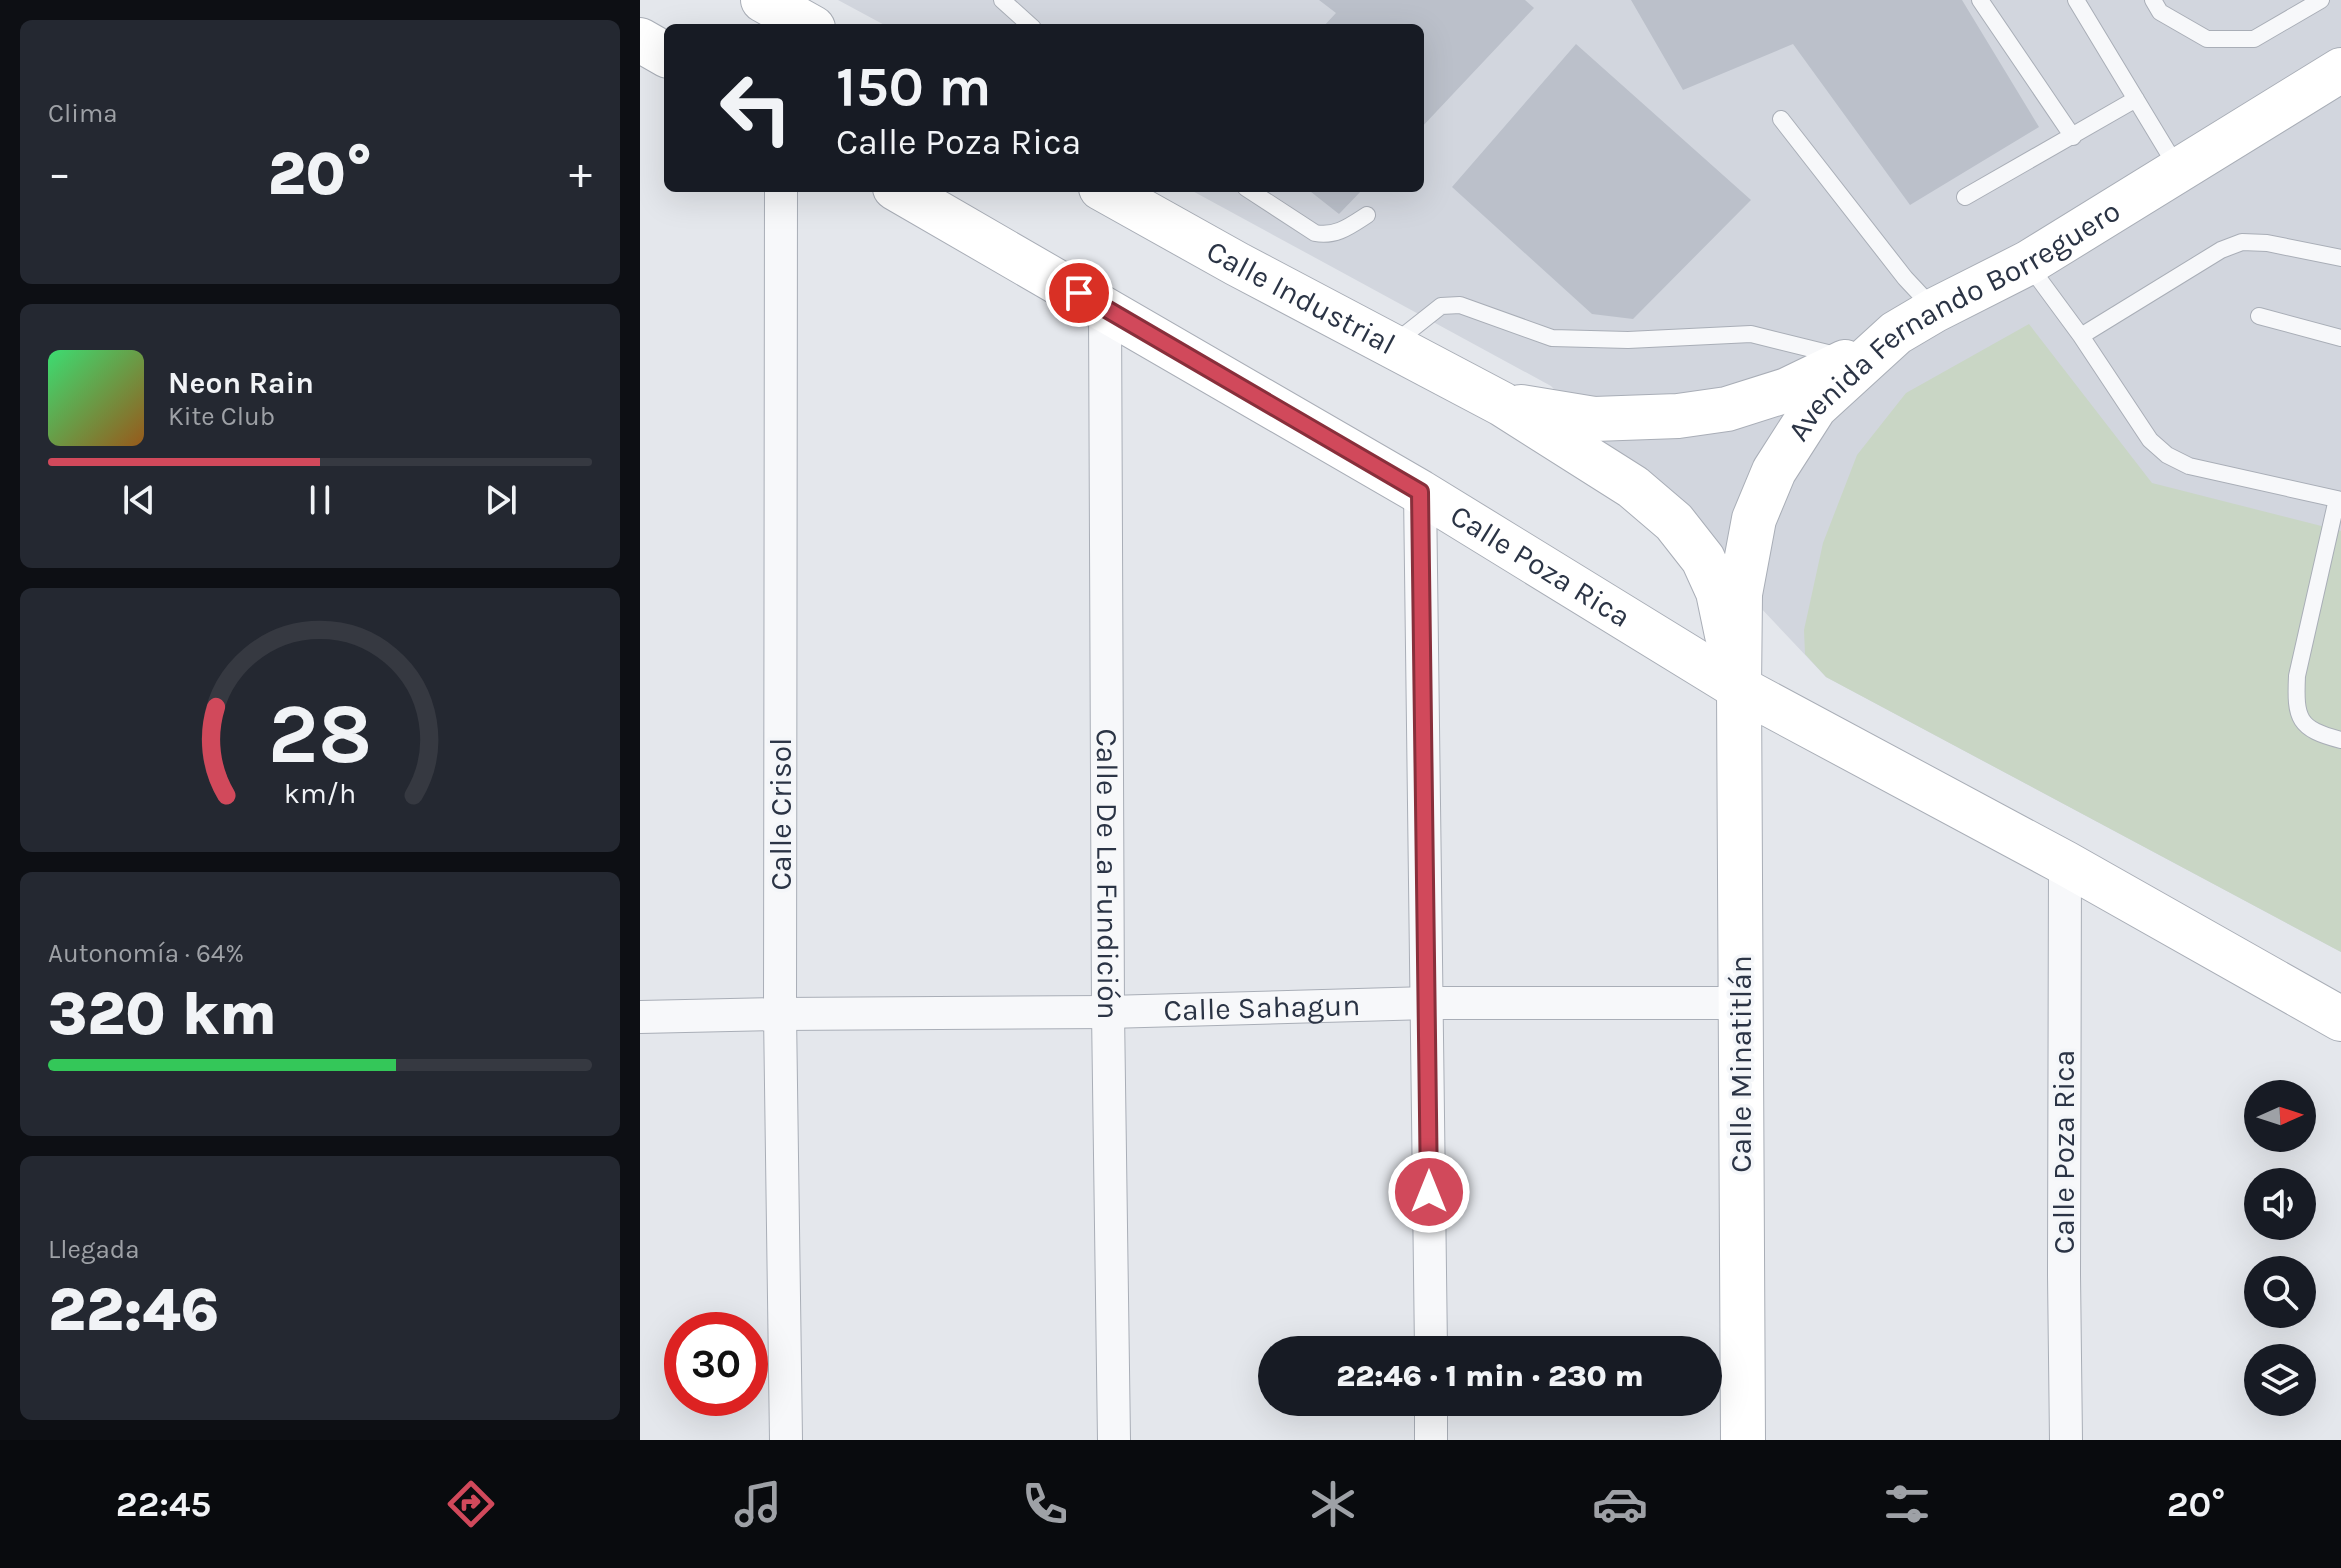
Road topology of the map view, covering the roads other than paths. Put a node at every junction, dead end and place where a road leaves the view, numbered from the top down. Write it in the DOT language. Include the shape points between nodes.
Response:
graph roads {
  1 [pos="763,0"];
  2 [pos="1002,0"];
  3 [pos="1980,0"];
  4 [pos="2076,0"];
  5 [pos="2153,0"];
  6 [pos="2321,0"];
  7 [pos="806,24"];
  8 [pos="1029,24"];
  9 [pos="640,40"];
  10 [pos="664,54"];
  11 [pos="2341,70"];
  12 [pos="2136,99"];
  13 [pos="1781,119"];
  14 [pos="2073,137"];
  15 [pos="2179,170"];
  16 [pos="781,192"];
  17 [pos="902,192"];
  18 [pos="1108,192"];
  19 [pos="1252,192"];
  20 [pos="1965,197"];
  21 [pos="1367,215"];
  22 [pos="2341,258"];
  23 [pos="2028,263"];
  24 [pos="1105,308"];
  25 [pos="1935,310"];
  26 [pos="2259,316"];
  27 [pos="1896,333"];
  28 [pos="2081,336"];
  29 [pos="2341,338"];
  30 [pos="1391,345"];
  31 [pos="1853,359"];
  32 [pos="1502,404"];
  33 [pos="1420,492"];
  34 [pos="2339,499"];
  35 [pos="1739,688"];
  36 [pos="2341,740"];
  37 [pos="2065,863"];
  38 [pos="1428,1003"];
  39 [pos="1741,1003"];
  40 [pos="1108,1012"];
  41 [pos="780,1014"];
  42 [pos="640,1017"];
  43 [pos="2341,1019"];
  44 [pos="1431,1336"];
  45 [pos="1431,1416"];
  46 [pos="786,1440"];
  47 [pos="1114,1440"];
  48 [pos="1431,1440"];
  49 [pos="1743,1440"];
  50 [pos="2066,1440"];
  1 -- 7 [label="main road"];
  2 -- 8 [label="lane"];
  3 -- 14 [label="lane"];
  4 -- 12 [label="lane"];
  5 -- 6 [label="lane" via="2160,12 2207,39 2254,39"];
  9 -- 10 [label="main road"];
  11 -- 15 [label="main road, Avenida Fernando Borreguero"];
  12 -- 14 [label="lane"];
  12 -- 15 [label="lane"];
  13 -- 25 [label="lane"];
  14 -- 20 [label="lane"];
  15 -- 23 [label="main road, Avenida Fernando Borreguero"];
  16 -- 41 [label="street, Calle Crisol"];
  17 -- 24 [label="main road, Calle Poza Rica"];
  18 -- 30 [label="main road, Calle Industrial"];
  19 -- 21 [label="lane" via="1315,233 1345,229"];
  22 -- 28 [label="lane" via="2242,242"];
  23 -- 25 [label="main road, Avenida Fernando Borreguero"];
  23 -- 28 [label="lane"];
  24 -- 33 [label="main road, Calle Poza Rica"];
  24 -- 40 [label="street, Calle De La Fundición"];
  25 -- 27 [label="main road, Avenida Fernando Borreguero"];
  26 -- 29 [label="lane"];
  27 -- 31 [label="main road"];
  27 -- 35 [label="main road, Avenida Fernando Borreguero" via="1815,407 1774,471 1754,519 1740,594"];
  28 -- 34 [label="lane" via="2150,440 2167,455 2189,466"];
  30 -- 31 [label="lane" via="1451,304 1552,338 1751,334"];
  30 -- 32 [label="main road, Calle Industrial"];
  31 -- 32 [label="main road" via="1787,390 1727,409 1678,416 1594,419"];
  32 -- 35 [label="main road" via="1633,487 1674,522 1703,559 1718,592"];
  33 -- 35 [label="main road, Calle Poza Rica"];
  33 -- 38 [label="street"];
  34 -- 36 [label="lane" via="2296,699 2307,727"];
  35 -- 37 [label="main road, Calle Poza Rica"];
  35 -- 39 [label="main road, Calle Minatitlán"];
  37 -- 43 [label="main road, Calle Poza Rica"];
  37 -- 50 [label="street, Calle Poza Rica"];
  38 -- 39 [label="street, Calle Sahagun"];
  38 -- 40 [label="street, Calle Sahagun"];
  38 -- 44 [label="street"];
  39 -- 49 [label="main road, Calle Minatitlán"];
  40 -- 41 [label="street, Calle Sahagun"];
  40 -- 47 [label="street, Calle De La Fundición"];
  41 -- 42 [label="street, Calle Sahagun"];
  41 -- 46 [label="street, Calle Crisol"];
  45 -- 48 [label="street"];
}
